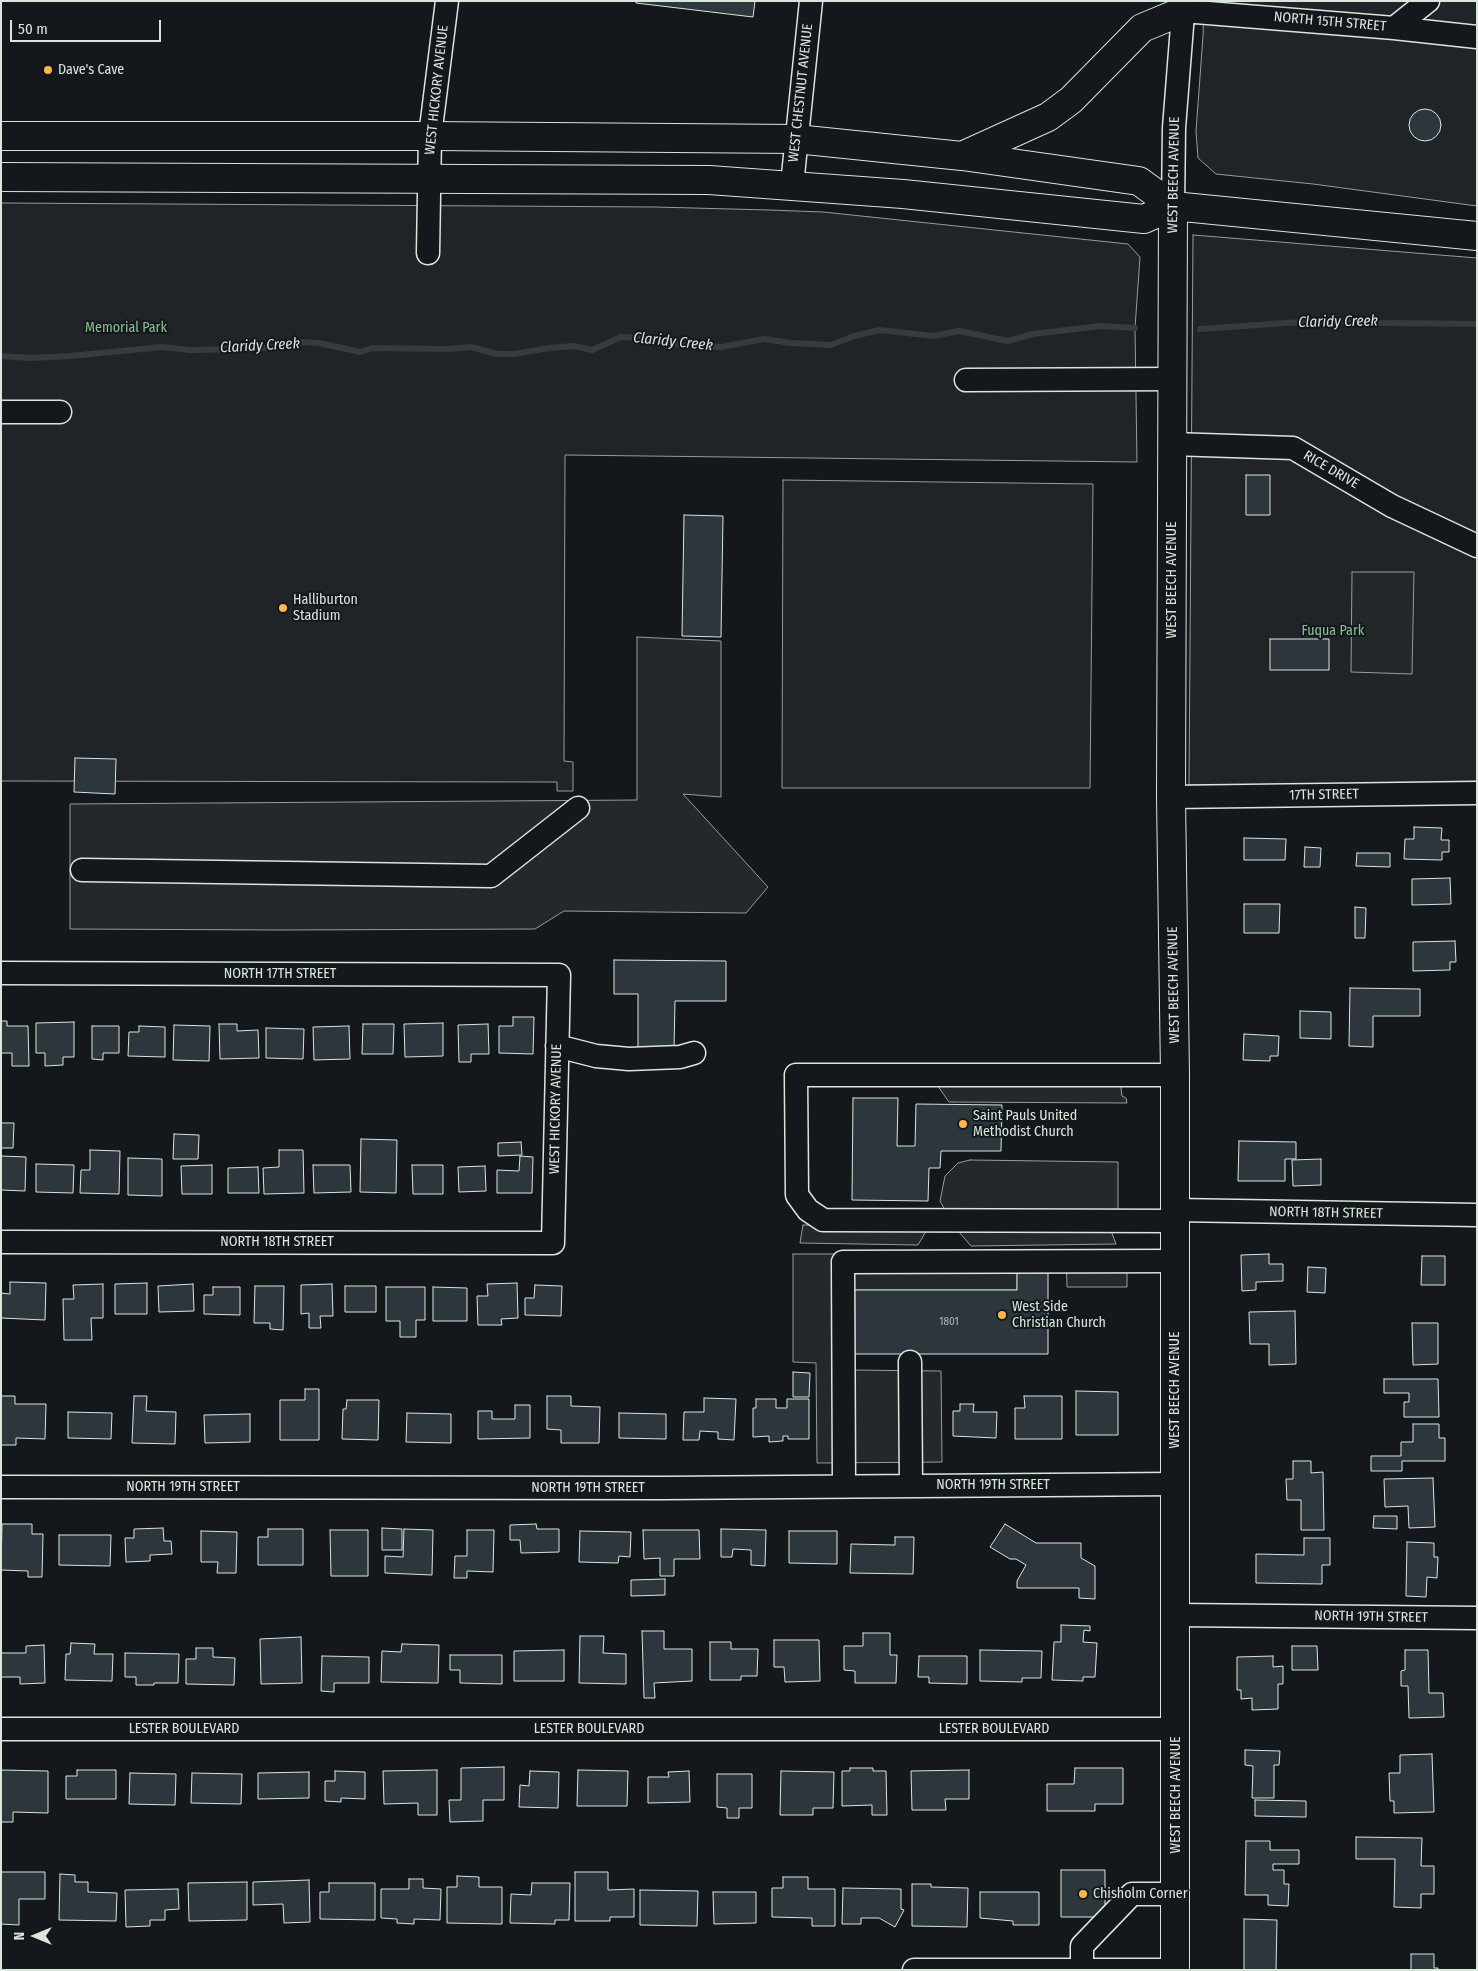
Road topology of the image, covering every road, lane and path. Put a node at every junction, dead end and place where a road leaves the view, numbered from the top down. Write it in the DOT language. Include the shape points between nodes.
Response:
graph roads {
  1 [pos="447,1"];
  2 [pos="811,1"];
  3 [pos="1428,1"];
  4 [pos="1183,6"];
  5 [pos="1394,28"];
  6 [pos="1477,37"];
  7 [pos="1,136"];
  8 [pos="430,136"];
  9 [pos="796,139"];
  10 [pos="962,156"];
  11 [pos="1,176"];
  12 [pos="430,179"];
  13 [pos="792,185"];
  14 [pos="1173,206"];
  15 [pos="1477,236"];
  16 [pos="428,254"];
  17 [pos="1172,379"];
  18 [pos="966,380"];
  19 [pos="1,412"];
  20 [pos="60,412"];
  21 [pos="1172,444"];
  22 [pos="1477,546"];
  23 [pos="1477,793"];
  24 [pos="1171,797"];
  25 [pos="578,808"];
  26 [pos="82,870"];
  27 [pos="1,973"];
  28 [pos="559,975"];
  29 [pos="558,1046"];
  30 [pos="694,1053"];
  31 [pos="1176,1075"];
  32 [pos="1477,1215"];
  33 [pos="1175,1216"];
  34 [pos="1,1242"];
  35 [pos="553,1243"];
  36 [pos="1175,1261"];
  37 [pos="910,1362"];
  38 [pos="1175,1484"];
  39 [pos="844,1486"];
  40 [pos="911,1486"];
  41 [pos="1,1487"];
  42 [pos="1176,1615"];
  43 [pos="1477,1618"];
  44 [pos="1,1729"];
  45 [pos="1176,1730"];
  46 [pos="1176,1894"];
  47 [pos="914,1970"];
  48 [pos="1082,1970"];
  49 [pos="1176,1970"];
  1 -- 8 [label="street, WEST HICKORY AVENUE"];
  2 -- 9 [label="street, WEST CHESTNUT AVENUE"];
  3 -- 5 [label="street"];
  4 -- 5 [label="street, NORTH 15TH STREET"];
  4 -- 10 [label="main road" via="1142,28 1071,100 1048,117"];
  4 -- 14 [label="street, WEST BEECH AVENUE"];
  5 -- 6 [label="street, NORTH 15TH STREET"];
  7 -- 8 [label="main road"];
  8 -- 9 [label="main road"];
  8 -- 12 [label="street, WEST HICKORY AVENUE"];
  9 -- 10 [label="main road"];
  9 -- 13 [label="street, WEST CHESTNUT AVENUE"];
  10 -- 14 [label="main road" via="1139,181"];
  11 -- 12 [label="main road"];
  12 -- 13 [label="main road" via="709,180"];
  12 -- 16 [label="street, WEST HICKORY AVENUE"];
  13 -- 14 [label="main road" via="1144,218"];
  14 -- 15 [label="main road"];
  14 -- 17 [label="main road, WEST BEECH AVENUE"];
  17 -- 18 [label="street"];
  17 -- 21 [label="main road, WEST BEECH AVENUE"];
  19 -- 20 [label="street"];
  21 -- 22 [label="street, RICE DRIVE" via="1293,448 1392,506"];
  21 -- 24 [label="main road, WEST BEECH AVENUE"];
  23 -- 24 [label="street, 17TH STREET"];
  24 -- 31 [label="main road, WEST BEECH AVENUE"];
  25 -- 26 [label="street" via="491,876"];
  27 -- 28 [label="street, NORTH 17TH STREET"];
  28 -- 29 [label="street, WEST HICKORY AVENUE"];
  29 -- 30 [label="street" via="596,1056 629,1059 680,1057"];
  29 -- 35 [label="street, WEST HICKORY AVENUE"];
  31 -- 33 [label="main road, WEST BEECH AVENUE"];
  31 -- 33 [label="street, NORTH 18TH STREET" via="796,1075 796,1195 808,1210 823,1220"];
  32 -- 33 [label="street, NORTH 18TH STREET"];
  33 -- 36 [label="main road, WEST BEECH AVENUE"];
  34 -- 35 [label="street, NORTH 18TH STREET"];
  36 -- 38 [label="main road, WEST BEECH AVENUE"];
  36 -- 39 [label="street" via="843,1262"];
  37 -- 40 [label="street"];
  38 -- 40 [label="street, NORTH 19TH STREET"];
  38 -- 42 [label="main road, WEST BEECH AVENUE"];
  39 -- 40 [label="street, NORTH 19TH STREET"];
  39 -- 41 [label="street, NORTH 19TH STREET"];
  42 -- 43 [label="street, NORTH 19TH STREET"];
  42 -- 45 [label="main road, WEST BEECH AVENUE"];
  44 -- 45 [label="street, LESTER BOULEVARD"];
  45 -- 46 [label="main road, WEST BEECH AVENUE"];
  46 -- 48 [label="street" via="1132,1894 1082,1946"];
  46 -- 49 [label="main road, WEST BEECH AVENUE"];
  47 -- 48 [label="street"];
  48 -- 49 [label="street"];
}
